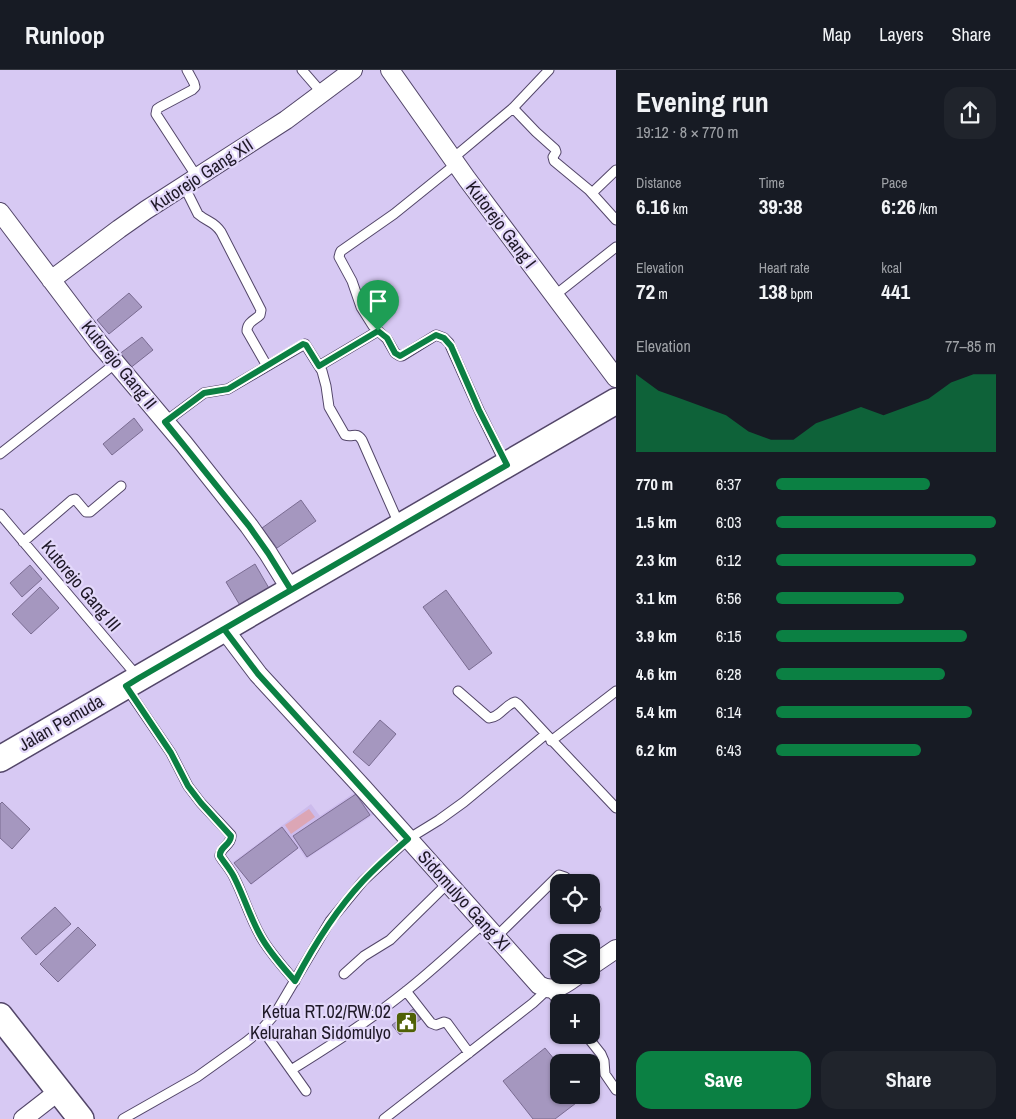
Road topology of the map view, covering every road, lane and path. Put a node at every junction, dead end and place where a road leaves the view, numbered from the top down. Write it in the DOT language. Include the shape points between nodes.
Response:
graph roads {
  1 [pos="187,70"];
  2 [pos="302,70"];
  3 [pos="353,70"];
  4 [pos="390,70"];
  5 [pos="549,70"];
  6 [pos="322,93"];
  7 [pos="513,108"];
  8 [pos="454,161"];
  9 [pos="616,170"];
  10 [pos="191,181"];
  11 [pos="592,193"];
  12 [pos="0,212"];
  13 [pos="616,220"];
  14 [pos="616,247"];
  15 [pos="50,280"];
  16 [pos="554,296"];
  17 [pos="378,331"];
  18 [pos="116,363"];
  19 [pos="267,366"];
  20 [pos="319,366"];
  21 [pos="616,378"];
  22 [pos="616,401"];
  23 [pos="165,422"];
  24 [pos="0,454"];
  25 [pos="507,465"];
  26 [pos="121,486"];
  27 [pos="0,514"];
  28 [pos="400,527"];
  29 [pos="23,542"];
  30 [pos="291,590"];
  31 [pos="224,629"];
  32 [pos="132,682"];
  33 [pos="458,691"];
  34 [pos="616,691"];
  35 [pos="548,737"];
  36 [pos="0,758"];
  37 [pos="616,808"];
  38 [pos="408,839"];
  39 [pos="448,883"];
  40 [pos="550,884"];
  41 [pos="484,923"];
  42 [pos="496,937"];
  43 [pos="616,949"];
  44 [pos="600,960"];
  45 [pos="344,974"];
  46 [pos="295,981"];
  47 [pos="564,984"];
  48 [pos="406,991"];
  49 [pos="551,994"];
  50 [pos="555,994"];
  51 [pos="550,998"];
  52 [pos="0,1016"];
  53 [pos="262,1029"];
  54 [pos="593,1044"];
  55 [pos="469,1053"];
  56 [pos="291,1070"];
  57 [pos="616,1090"];
  58 [pos="59,1091"];
  59 [pos="306,1091"];
  60 [pos="23,1119"];
  61 [pos="81,1119"];
  62 [pos="122,1119"];
  63 [pos="384,1119"];
  1 -- 10 [label="lane" via="195,87 157,109 156,114"];
  2 -- 6 [label="lane"];
  3 -- 6 [label="street, Kutorejo Gang XII"];
  4 -- 8 [label="street, Kutorejo Gang I"];
  5 -- 7 [label="lane"];
  6 -- 10 [label="street, Kutorejo Gang XII"];
  7 -- 8 [label="lane"];
  7 -- 11 [label="lane" via="556,149 554,161"];
  8 -- 16 [label="street, Kutorejo Gang I"];
  8 -- 17 [label="lane" via="394,214 340,253 359,304"];
  9 -- 11 [label="lane"];
  10 -- 15 [label="street, Kutorejo Gang XII"];
  10 -- 19 [label="lane" via="198,214 215,224 221,232 261,310 247,331"];
  11 -- 13 [label="lane"];
  12 -- 15 [label="street, Kutorejo Gang II"];
  14 -- 16 [label="lane"];
  15 -- 18 [label="street, Kutorejo Gang II"];
  16 -- 21 [label="street, Kutorejo Gang I"];
  17 -- 20 [label="lane"];
  17 -- 25 [label="lane" via="400,356 436,335 447,340"];
  18 -- 23 [label="street, Kutorejo Gang II"];
  18 -- 24 [label="lane"];
  19 -- 20 [label="lane" via="305,344"];
  19 -- 23 [label="lane" via="228,389 204,393"];
  20 -- 28 [label="lane" via="333,415 345,435 356,435 362,440"];
  22 -- 25 [label="main road, Jalan Pemuda"];
  23 -- 30 [label="street, Kutorejo Gang II" via="249,526"];
  25 -- 28 [label="main road, Jalan Pemuda"];
  26 -- 29 [label="lane" via="92,511 84,510 75,499 72,500"];
  27 -- 29 [label="lane, Kutorejo Gang III"];
  28 -- 30 [label="main road, Jalan Pemuda"];
  29 -- 32 [label="lane, Kutorejo Gang III"];
  30 -- 31 [label="main road, Jalan Pemuda"];
  31 -- 32 [label="main road, Jalan Pemuda"];
  31 -- 38 [label="street, Sidomulyo Gang XI" via="258,674"];
  32 -- 36 [label="main road, Jalan Pemuda"];
  32 -- 46 [label="lane, Kutorejo Gang III" via="188,786 231,836 220,856 235,879 264,942"];
  33 -- 35 [label="lane" via="491,718 515,702"];
  34 -- 35 [label="lane"];
  35 -- 37 [label="lane"];
  35 -- 38 [label="lane" via="464,802"];
  38 -- 39 [label="street, Sidomulyo Gang XI"];
  38 -- 46 [label="lane" via="347,900"];
  39 -- 41 [label="street, Sidomulyo Gang XI"];
  39 -- 45 [label="lane" via="390,940 364,956"];
  40 -- 42 [label="lane"];
  41 -- 42 [label="street, Sidomulyo Gang XI"];
  41 -- 48 [label="lane"];
  42 -- 49 [label="street, Sidomulyo Gang XI"];
  43 -- 44 [label="street"];
  46 -- 53 [label="lane"];
  47 -- 50 [label="street"];
  48 -- 55 [label="lane" via="433,1024 446,1023"];
  48 -- 56 [label="lane"];
  51 -- 55 [label="lane" via="528,1007"];
  52 -- 58 [label="main road"];
  53 -- 56 [label="lane"];
  53 -- 62 [label="lane" via="197,1077"];
  54 -- 57 [label="lane" via="604,1061 605,1074"];
  55 -- 63 [label="lane"];
  56 -- 59 [label="lane"];
  58 -- 60 [label="street"];
  58 -- 61 [label="main road"];
}
